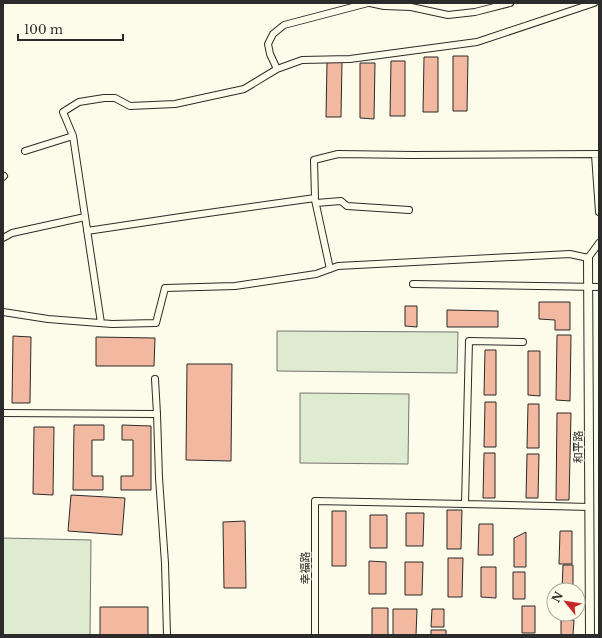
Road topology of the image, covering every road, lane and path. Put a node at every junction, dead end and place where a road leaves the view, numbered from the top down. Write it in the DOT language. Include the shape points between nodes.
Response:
graph roads {
  1 [pos="369,3"];
  2 [pos="510,3"];
  3 [pos="594,3"];
  4 [pos="277,70"];
  5 [pos="73,136"];
  6 [pos="25,151"];
  7 [pos="597,154"];
  8 [pos="315,201"];
  9 [pos="408,210"];
  10 [pos="599,212"];
  11 [pos="85,217"];
  12 [pos="87,231"];
  13 [pos="3,238"];
  14 [pos="599,243"];
  15 [pos="593,254"];
  16 [pos="330,269"];
  17 [pos="413,284"];
  18 [pos="588,287"];
  19 [pos="599,287"];
  20 [pos="3,312"];
  21 [pos="101,323"];
  22 [pos="523,342"];
  23 [pos="155,379"];
  24 [pos="3,413"];
  25 [pos="157,414"];
  26 [pos="465,504"];
  27 [pos="590,506"];
  28 [pos="167,635"];
  29 [pos="315,635"];
  30 [pos="590,635"];
  1 -- 2 [label="street" via="411,6 448,15 475,12"];
  1 -- 4 [label="street" via="284,25 273,34 268,44"];
  3 -- 4 [label="street" via="477,42 350,59 302,60"];
  4 -- 5 [label="street" via="244,89 175,104 130,106 115,98 79,102 64,112"];
  5 -- 6 [label="street"];
  5 -- 11 [label="street"];
  7 -- 8 [label="street" via="338,154 314,160"];
  7 -- 10 [label="street"];
  8 -- 9 [label="street" via="341,201 347,206"];
  8 -- 12 [label="street"];
  8 -- 16 [label="street"];
  11 -- 12 [label="street"];
  11 -- 13 [label="street" via="12,233"];
  12 -- 21 [label="street"];
  14 -- 15 [label="street"];
  15 -- 16 [label="street" via="338,266"];
  15 -- 18 [label="street, 和平路"];
  16 -- 21 [label="street" via="316,274 236,286 165,288 156,323"];
  17 -- 18 [label="street"];
  18 -- 19 [label="street"];
  18 -- 27 [label="street, 和平路"];
  20 -- 21 [label="street"];
  22 -- 26 [label="street" via="469,341"];
  23 -- 25 [label="street"];
  24 -- 25 [label="street"];
  25 -- 28 [label="street"];
  26 -- 27 [label="street"];
  26 -- 29 [label="street, 幸福路" via="315,500"];
  27 -- 30 [label="street, 和平路"];
}
